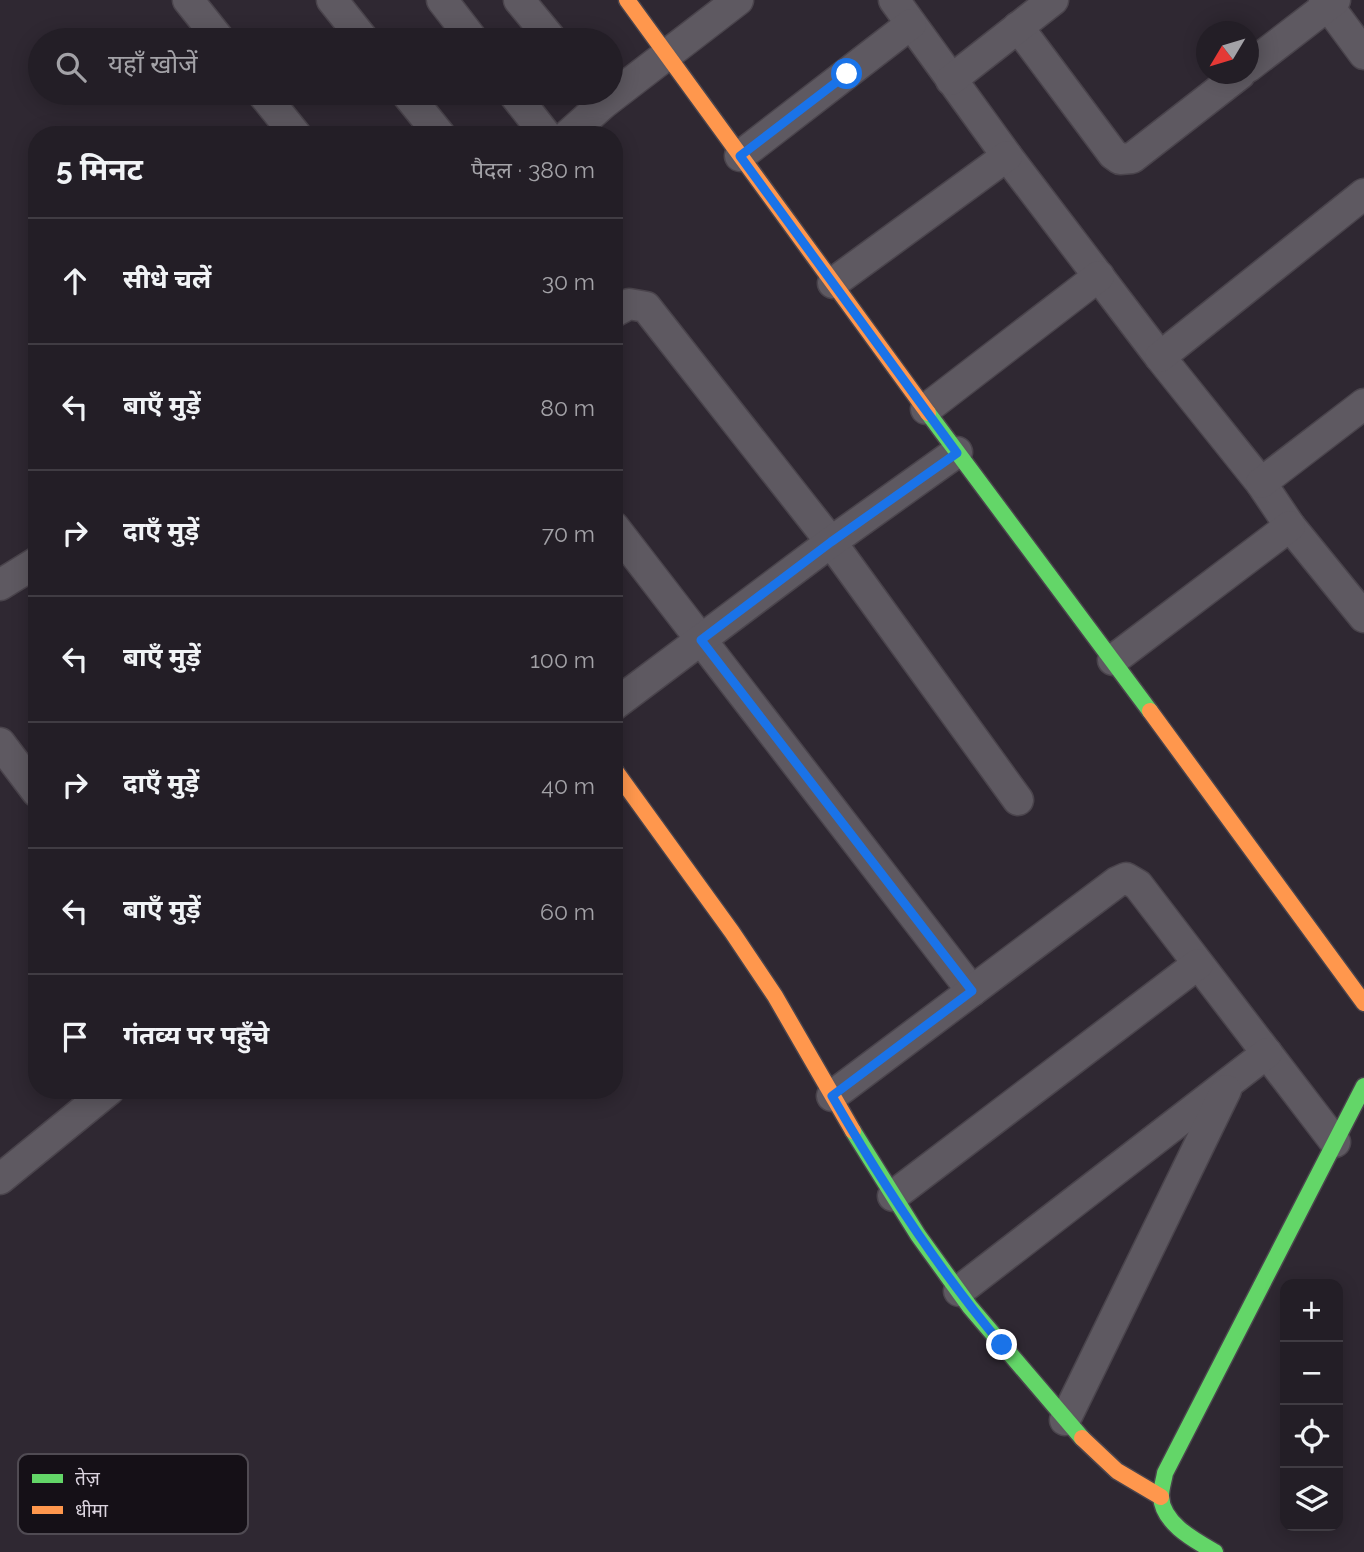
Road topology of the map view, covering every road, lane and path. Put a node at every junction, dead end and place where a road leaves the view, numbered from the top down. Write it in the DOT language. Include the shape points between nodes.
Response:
graph roads {
  1 [pos="188,0"];
  2 [pos="332,0"];
  3 [pos="442,0"];
  4 [pos="519,0"];
  5 [pos="627,0"];
  6 [pos="738,0"];
  7 [pos="894,0"];
  8 [pos="1053,0"];
  9 [pos="1329,2"];
  10 [pos="911,24"];
  11 [pos="1018,27"];
  12 [pos="210,28"];
  13 [pos="354,28"];
  14 [pos="464,28"];
  15 [pos="542,28"];
  16 [pos="1364,54"];
  17 [pos="668,55"];
  18 [pos="1259,58"];
  19 [pos="951,80"];
  20 [pos="623,83"];
  21 [pos="1227,84"];
  22 [pos="272,105"];
  23 [pos="416,105"];
  24 [pos="522,105"];
  25 [pos="594,105"];
  26 [pos="289,126"];
  27 [pos="433,126"];
  28 [pos="539,126"];
  29 [pos="576,126"];
  30 [pos="740,156"];
  31 [pos="1007,156"];
  32 [pos="1364,194"];
  33 [pos="1099,276"];
  34 [pos="833,283"];
  35 [pos="623,307"];
  36 [pos="1160,357"];
  37 [pos="1364,404"];
  38 [pos="926,409"];
  39 [pos="957,453"];
  40 [pos="1261,483"];
  41 [pos="1290,526"];
  42 [pos="623,539"];
  43 [pos="831,542"];
  44 [pos="28,568"];
  45 [pos="0,585"];
  46 [pos="1364,617"];
  47 [pos="701,640"];
  48 [pos="1113,660"];
  49 [pos="623,698"];
  50 [pos="0,743"];
  51 [pos="28,780"];
  52 [pos="623,782"];
  53 [pos="1018,800"];
  54 [pos="1198,964"];
  55 [pos="972,991"];
  56 [pos="1364,1003"];
  57 [pos="1267,1053"];
  58 [pos="1230,1082"];
  59 [pos="1364,1086"];
  60 [pos="832,1096"];
  61 [pos="98,1099"];
  62 [pos="1335,1142"];
  63 [pos="0,1180"];
  64 [pos="892,1196"];
  65 [pos="959,1291"];
  66 [pos="1065,1419"];
  67 [pos="1161,1497"];
  68 [pos="1214,1552"];
  1 -- 12 [label="street"];
  2 -- 13 [label="street"];
  3 -- 14 [label="street"];
  4 -- 15 [label="street"];
  5 -- 17 [label="street"];
  6 -- 17 [label="street"];
  7 -- 10 [label="street"];
  8 -- 11 [label="street"];
  9 -- 16 [label="street"];
  9 -- 18 [label="street"];
  10 -- 19 [label="street"];
  10 -- 30 [label="street"];
  11 -- 19 [label="street"];
  11 -- 21 [label="street" via="1121,159 1132,158"];
  17 -- 20 [label="street"];
  17 -- 30 [label="street"];
  19 -- 31 [label="street"];
  22 -- 26 [label="street"];
  23 -- 27 [label="street"];
  24 -- 28 [label="street"];
  25 -- 29 [label="street"];
  30 -- 34 [label="street"];
  31 -- 33 [label="street"];
  31 -- 34 [label="street"];
  32 -- 36 [label="street"];
  33 -- 36 [label="street"];
  33 -- 38 [label="street"];
  34 -- 38 [label="street"];
  35 -- 43 [label="street" via="646,307"];
  36 -- 40 [label="street"];
  37 -- 40 [label="street"];
  38 -- 39 [label="street"];
  39 -- 43 [label="street"];
  39 -- 48 [label="street"];
  40 -- 41 [label="street"];
  41 -- 46 [label="street"];
  41 -- 48 [label="street"];
  42 -- 47 [label="street"];
  43 -- 47 [label="street"];
  43 -- 53 [label="street"];
  44 -- 45 [label="street"];
  47 -- 49 [label="street"];
  47 -- 55 [label="street"];
  48 -- 56 [label="street"];
  50 -- 51 [label="street"];
  52 -- 60 [label="street" via="760,974"];
  54 -- 55 [label="street" via="1138,885 1126,878"];
  54 -- 57 [label="street"];
  54 -- 64 [label="street"];
  55 -- 60 [label="street"];
  57 -- 58 [label="street"];
  57 -- 62 [label="street"];
  58 -- 65 [label="street"];
  58 -- 66 [label="street"];
  59 -- 62 [label="street"];
  60 -- 64 [label="street"];
  61 -- 63 [label="street"];
  62 -- 67 [label="street" via="1166,1474"];
  64 -- 65 [label="street"];
  65 -- 66 [label="street"];
  66 -- 67 [label="street" via="1117,1471"];
  67 -- 68 [label="street" via="1166,1512 1187,1535"];
}
